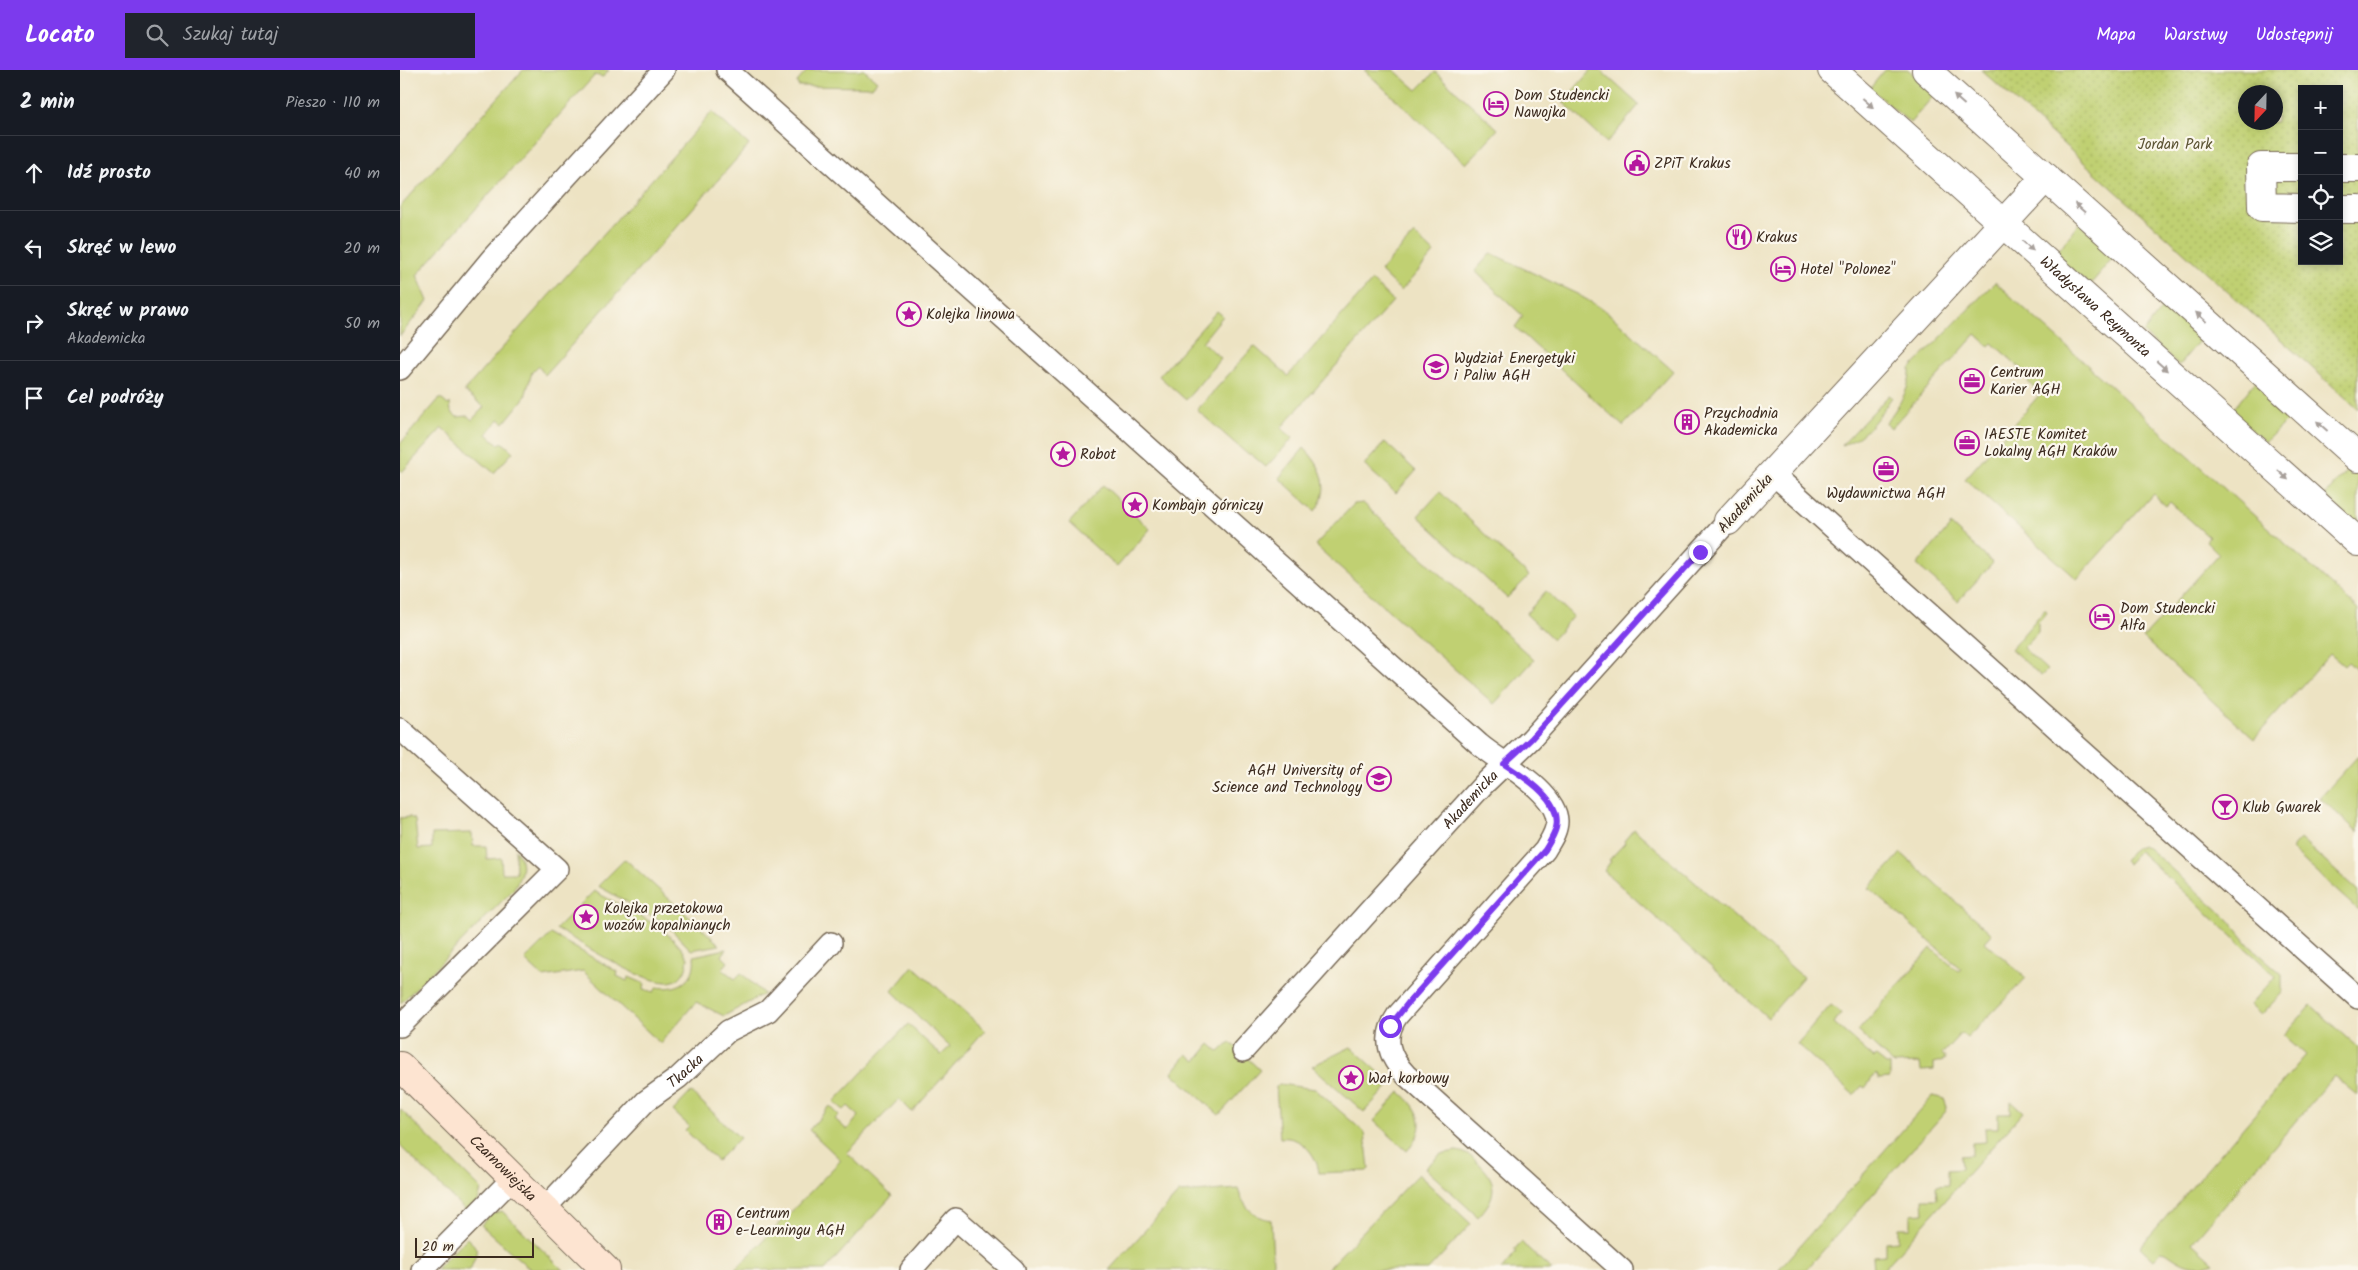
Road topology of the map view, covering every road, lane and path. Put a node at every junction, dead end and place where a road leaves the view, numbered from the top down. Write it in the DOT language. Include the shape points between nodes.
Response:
graph roads {
  1 [pos="664,70"];
  2 [pos="727,70"];
  3 [pos="1832,70"];
  4 [pos="1926,70"];
  5 [pos="2298,168"];
  6 [pos="2343,168"];
  7 [pos="2358,168"];
  8 [pos="2046,177"];
  9 [pos="2298,208"];
  10 [pos="2343,209"];
  11 [pos="2358,209"];
  12 [pos="2003,224"];
  13 [pos="400,369"];
  14 [pos="2358,458"];
  15 [pos="1772,473"];
  16 [pos="1728,521"];
  17 [pos="2358,542"];
  18 [pos="400,729"];
  19 [pos="1504,764"];
  20 [pos="832,943"];
  21 [pos="2358,998"];
  22 [pos="400,1026"];
  23 [pos="1243,1051"];
  24 [pos="400,1066"];
  25 [pos="513,1178"];
  26 [pos="544,1209"];
  27 [pos="422,1270"];
  28 [pos="606,1270"];
  29 [pos="911,1270"];
  30 [pos="1014,1270"];
  31 [pos="1622,1270"];
  1 -- 13 [label="lane" via="493,257"];
  2 -- 19 [label="lane"];
  3 -- 12 [label="street, Władysława Reymonta, one-way"];
  8 -- 4 [label="street, one-way"];
  5 -- 9 [label="street" via="2262,167 2262,207"];
  6 -- 7 [label="street"];
  8 -- 12 [label="street, Akademicka"];
  14 -- 8 [label="street, one-way"];
  10 -- 11 [label="street"];
  12 -- 15 [label="street, Akademicka"];
  12 -- 17 [label="street, Władysława Reymonta, one-way"];
  15 -- 16 [label="street, Akademicka"];
  15 -- 21 [label="lane"];
  16 -- 19 [label="lane, Akademicka" via="1531,739"];
  18 -- 22 [label="lane" via="556,869"];
  19 -- 23 [label="lane, Akademicka"];
  19 -- 31 [label="lane" via="1522,775 1549,801 1556,815 1556,829 1545,850 1397,1016 1389,1030 1388,1043 1396,1063 1406,1075"];
  20 -- 26 [label="lane, Tkacka" via="768,1011 728,1031 678,1078 646,1101"];
  24 -- 25 [label="main road, Czarnowiejska"];
  25 -- 26 [label="main road, Czarnowiejska"];
  25 -- 27 [label="lane"];
  26 -- 28 [label="main road, Czarnowiejska"];
  29 -- 30 [label="lane" via="956,1219"];
}
